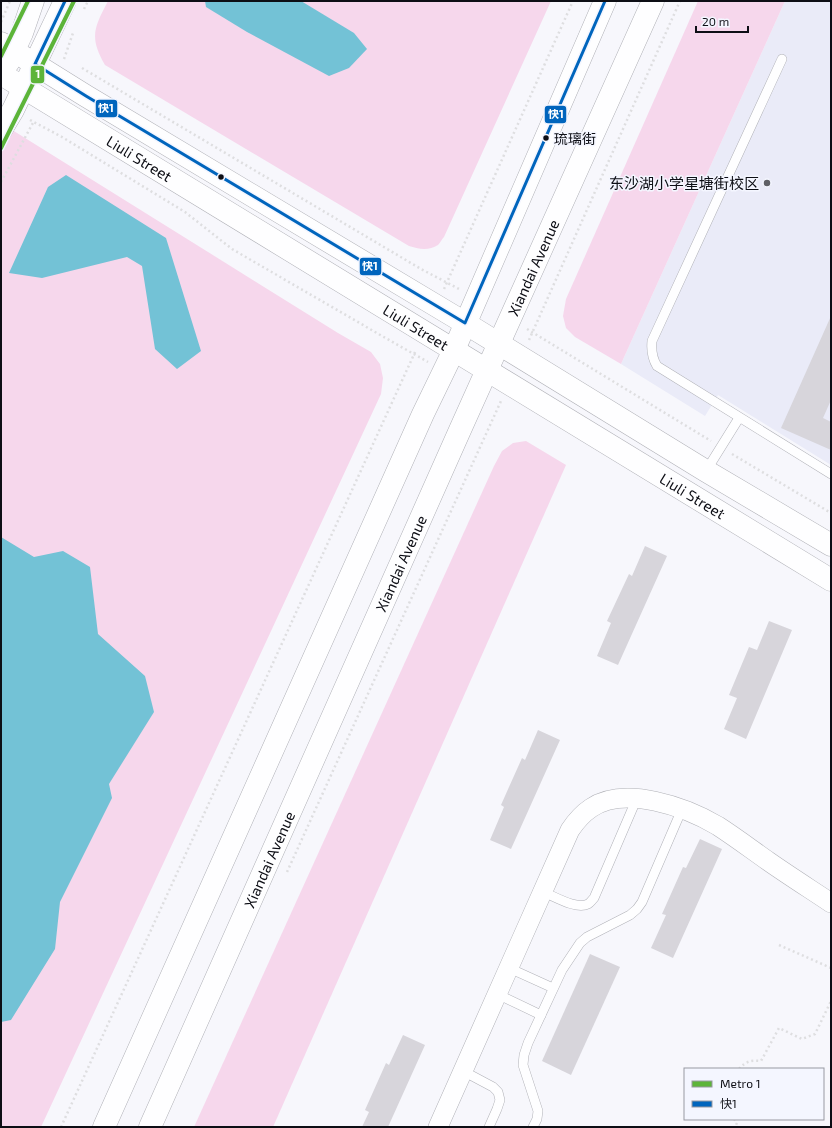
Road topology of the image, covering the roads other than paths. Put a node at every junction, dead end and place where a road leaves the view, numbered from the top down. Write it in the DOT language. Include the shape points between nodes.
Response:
graph roads {
  1 [pos="33,1"];
  2 [pos="65,1"];
  3 [pos="605,1"];
  4 [pos="653,1"];
  5 [pos="7,47"];
  6 [pos="39,55"];
  7 [pos="782,59"];
  8 [pos="2,76"];
  9 [pos="23,88"];
  10 [pos="1,130"];
  11 [pos="465,323"];
  12 [pos="499,345"];
  13 [pos="454,350"];
  14 [pos="483,380"];
  15 [pos="739,418"];
  16 [pos="706,471"];
  17 [pos="831,474"];
  18 [pos="831,545"];
  19 [pos="831,580"];
  20 [pos="637,798"];
  21 [pos="682,809"];
  22 [pos="543,892"];
  23 [pos="831,903"];
  24 [pos="509,968"];
  25 [pos="553,988"];
  26 [pos="497,994"];
  27 [pos="541,1015"];
  28 [pos="463,1071"];
  29 [pos="104,1127"];
  30 [pos="150,1127"];
  31 [pos="438,1127"];
  32 [pos="489,1127"];
  33 [pos="533,1127"];
  1 -- 5 [label="main road" via="22,33"];
  2 -- 6 [label="main road"];
  3 -- 11 [label="main road"];
  4 -- 12 [label="main road, Xiandai Avenue"];
  5 -- 6 [label="main road, Liuli Street"];
  5 -- 8 [label="main road"];
  6 -- 9 [label="main road"];
  6 -- 11 [label="main road, Liuli Street" via="86,96"];
  7 -- 15 [label="lane" via="652,342 651,350 657,366"];
  8 -- 9 [label="main road, Liuli Street"];
  9 -- 10 [label="main road"];
  9 -- 13 [label="main road, Liuli Street"];
  11 -- 12 [label="main road, Liuli Street"];
  11 -- 13 [label="main road"];
  12 -- 14 [label="main road, Xiandai Avenue"];
  12 -- 16 [label="main road, Liuli Street"];
  13 -- 14 [label="main road, Liuli Street"];
  13 -- 29 [label="main road"];
  14 -- 19 [label="main road, Liuli Street"];
  14 -- 30 [label="main road, Xiandai Avenue"];
  15 -- 16 [label="lane"];
  15 -- 17 [label="lane"];
  16 -- 18 [label="main road, Liuli Street"];
  20 -- 21 [label="street"];
  20 -- 22 [label="street" via="603,802 580,817 570,830"];
  20 -- 22 [label="lane" via="594,898 589,904 573,904"];
  21 -- 23 [label="street" via="717,826"];
  21 -- 25 [label="lane" via="637,909 580,943"];
  22 -- 24 [label="street"];
  24 -- 25 [label="lane"];
  24 -- 26 [label="street"];
  25 -- 27 [label="lane"];
  26 -- 27 [label="lane"];
  26 -- 28 [label="street"];
  27 -- 33 [label="lane" via="528,1043 523,1065 538,1111"];
  28 -- 31 [label="street"];
  28 -- 32 [label="lane" via="494,1087 498,1092 498,1109"];
}
